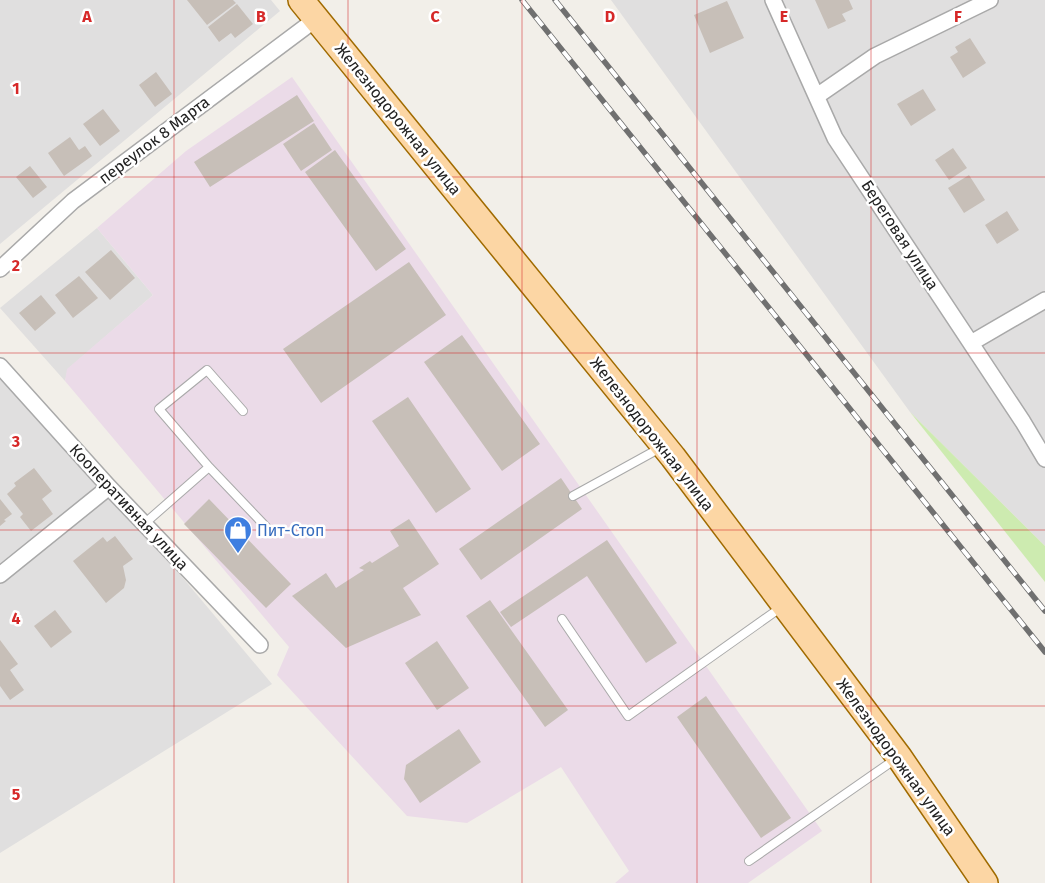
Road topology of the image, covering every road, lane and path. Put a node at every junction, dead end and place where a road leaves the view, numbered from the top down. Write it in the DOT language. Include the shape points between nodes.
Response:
graph roads {
  1 [pos="773,0"];
  2 [pos="990,0"];
  3 [pos="308,9"];
  4 [pos="817,96"];
  5 [pos="0,269"];
  6 [pos="1045,300"];
  7 [pos="971,343"];
  8 [pos="0,366"];
  9 [pos="244,411"];
  10 [pos="663,446"];
  11 [pos="1045,459"];
  12 [pos="209,466"];
  13 [pos="109,487"];
  14 [pos="573,496"];
  15 [pos="144,524"];
  16 [pos="271,532"];
  17 [pos="0,575"];
  18 [pos="784,605"];
  19 [pos="562,619"];
  20 [pos="260,645"];
  21 [pos="899,757"];
  22 [pos="749,861"];
  23 [pos="985,883"];
  1 -- 4 [label="street, Береговая улица"];
  2 -- 4 [label="street" via="875,56"];
  3 -- 5 [label="street, переулок 8 Марта" via="73,201"];
  3 -- 10 [label="main road, Железнодорожная улица"];
  4 -- 7 [label="street, Береговая улица" via="836,138"];
  6 -- 7 [label="street"];
  7 -- 11 [label="street, Береговая улица"];
  8 -- 13 [label="street, Кооперативная улица"];
  9 -- 12 [label="lane" via="206,370 159,409"];
  10 -- 14 [label="lane"];
  10 -- 18 [label="main road, Железнодорожная улица"];
  12 -- 15 [label="lane"];
  12 -- 16 [label="lane"];
  13 -- 15 [label="street, Кооперативная улица"];
  13 -- 17 [label="street"];
  15 -- 20 [label="street, Кооперативная улица"];
  18 -- 19 [label="lane" via="628,716"];
  18 -- 21 [label="main road, Железнодорожная улица"];
  21 -- 22 [label="lane"];
  21 -- 23 [label="main road, Железнодорожная улица"];
}
